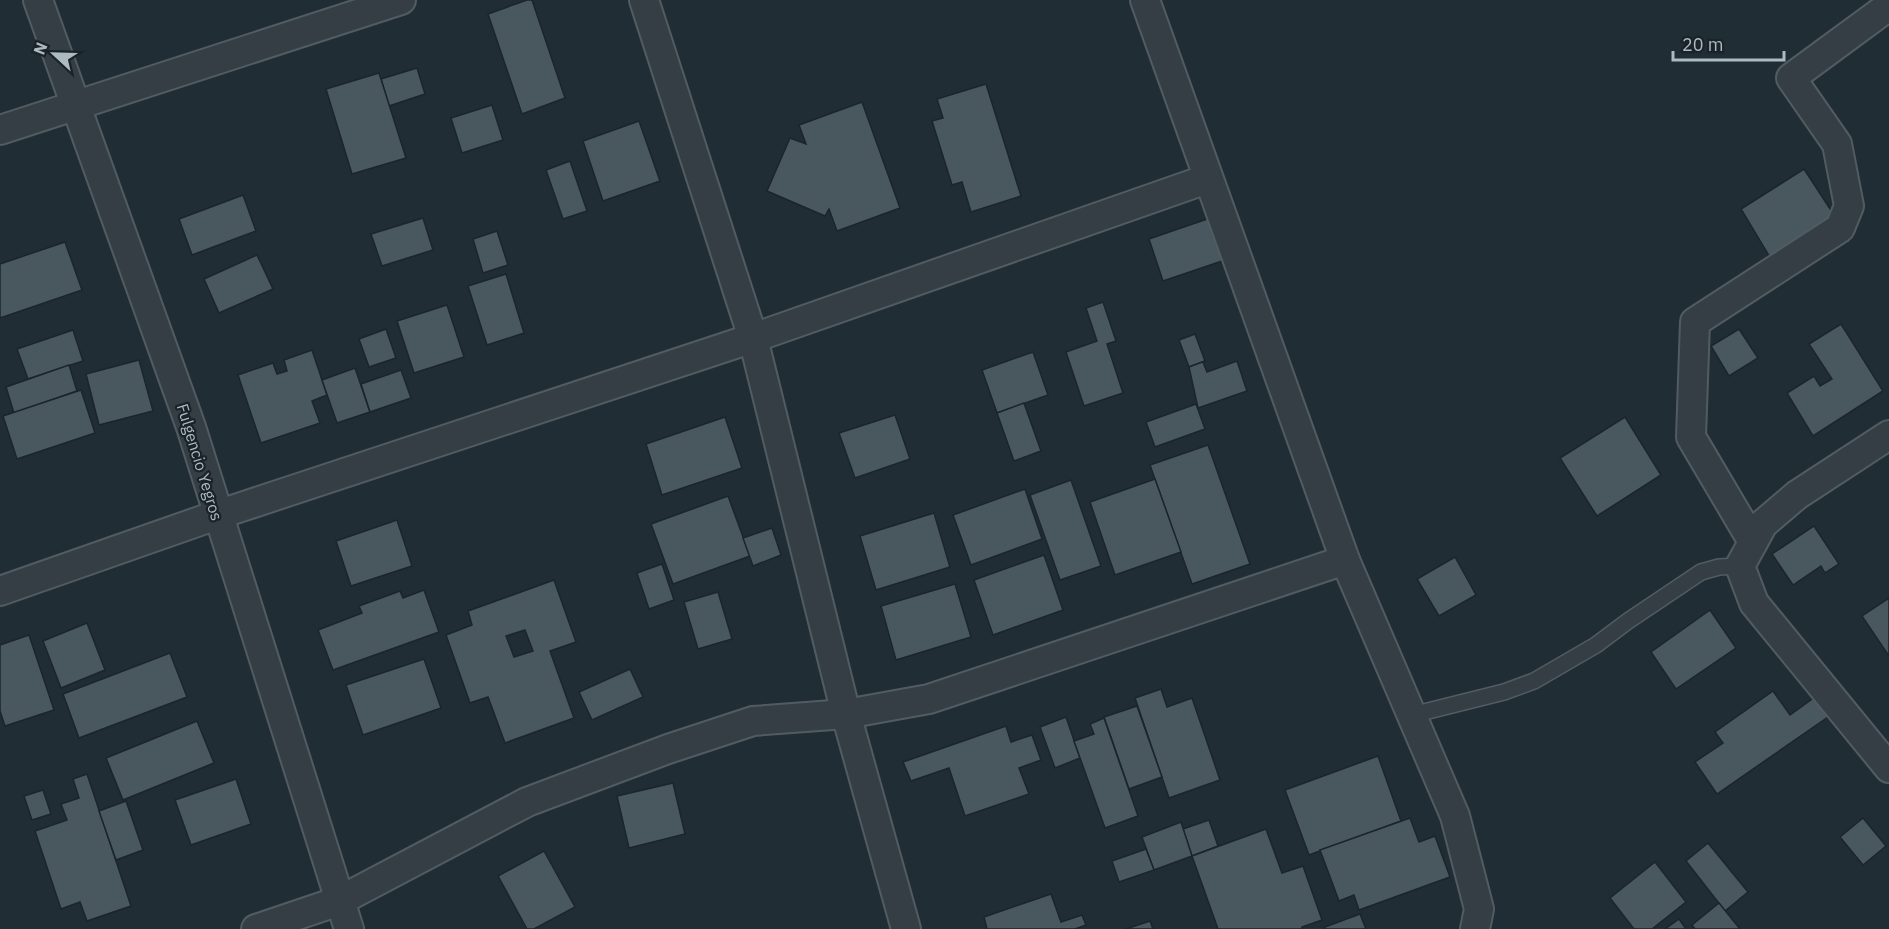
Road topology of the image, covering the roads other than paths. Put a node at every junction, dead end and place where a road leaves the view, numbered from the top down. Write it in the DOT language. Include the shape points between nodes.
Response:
graph roads {
  1 [pos="38,0"];
  2 [pos="401,0"];
  3 [pos="644,0"];
  4 [pos="1144,0"];
  5 [pos="1889,6"];
  6 [pos="75,105"];
  7 [pos="0,130"];
  8 [pos="1207,179"];
  9 [pos="753,338"];
  10 [pos="1889,435"];
  11 [pos="217,515"];
  12 [pos="1746,554"];
  13 [pos="1345,560"];
  14 [pos="0,591"];
  15 [pos="846,714"];
  16 [pos="1412,715"];
  17 [pos="1889,768"];
  18 [pos="339,901"];
  19 [pos="256,929"];
  20 [pos="348,929"];
  21 [pos="906,929"];
  22 [pos="1475,929"];
  1 -- 6 [label="street, Fulgencio Yegros"];
  2 -- 6 [label="street"];
  3 -- 9 [label="street"];
  4 -- 8 [label="street"];
  5 -- 12 [label="street" via="1791,78 1838,144 1849,206 1840,228 1695,322 1691,437"];
  6 -- 7 [label="street"];
  6 -- 11 [label="street, Fulgencio Yegros" via="190,427"];
  8 -- 9 [label="street"];
  8 -- 13 [label="street"];
  9 -- 11 [label="street"];
  9 -- 15 [label="street"];
  10 -- 12 [label="street" via="1797,495 1763,524"];
  11 -- 14 [label="street"];
  11 -- 18 [label="street, Fulgencio Yegros"];
  12 -- 16 [label="lane" via="1701,572 1596,645 1534,681"];
  12 -- 17 [label="street" via="1754,603"];
  13 -- 15 [label="street" via="929,699"];
  13 -- 16 [label="street"];
  15 -- 18 [label="street" via="753,721 668,749 527,802"];
  15 -- 21 [label="street"];
  16 -- 22 [label="street" via="1455,816 1479,909"];
  18 -- 19 [label="street"];
  18 -- 20 [label="street, Fulgencio Yegros"];
}
